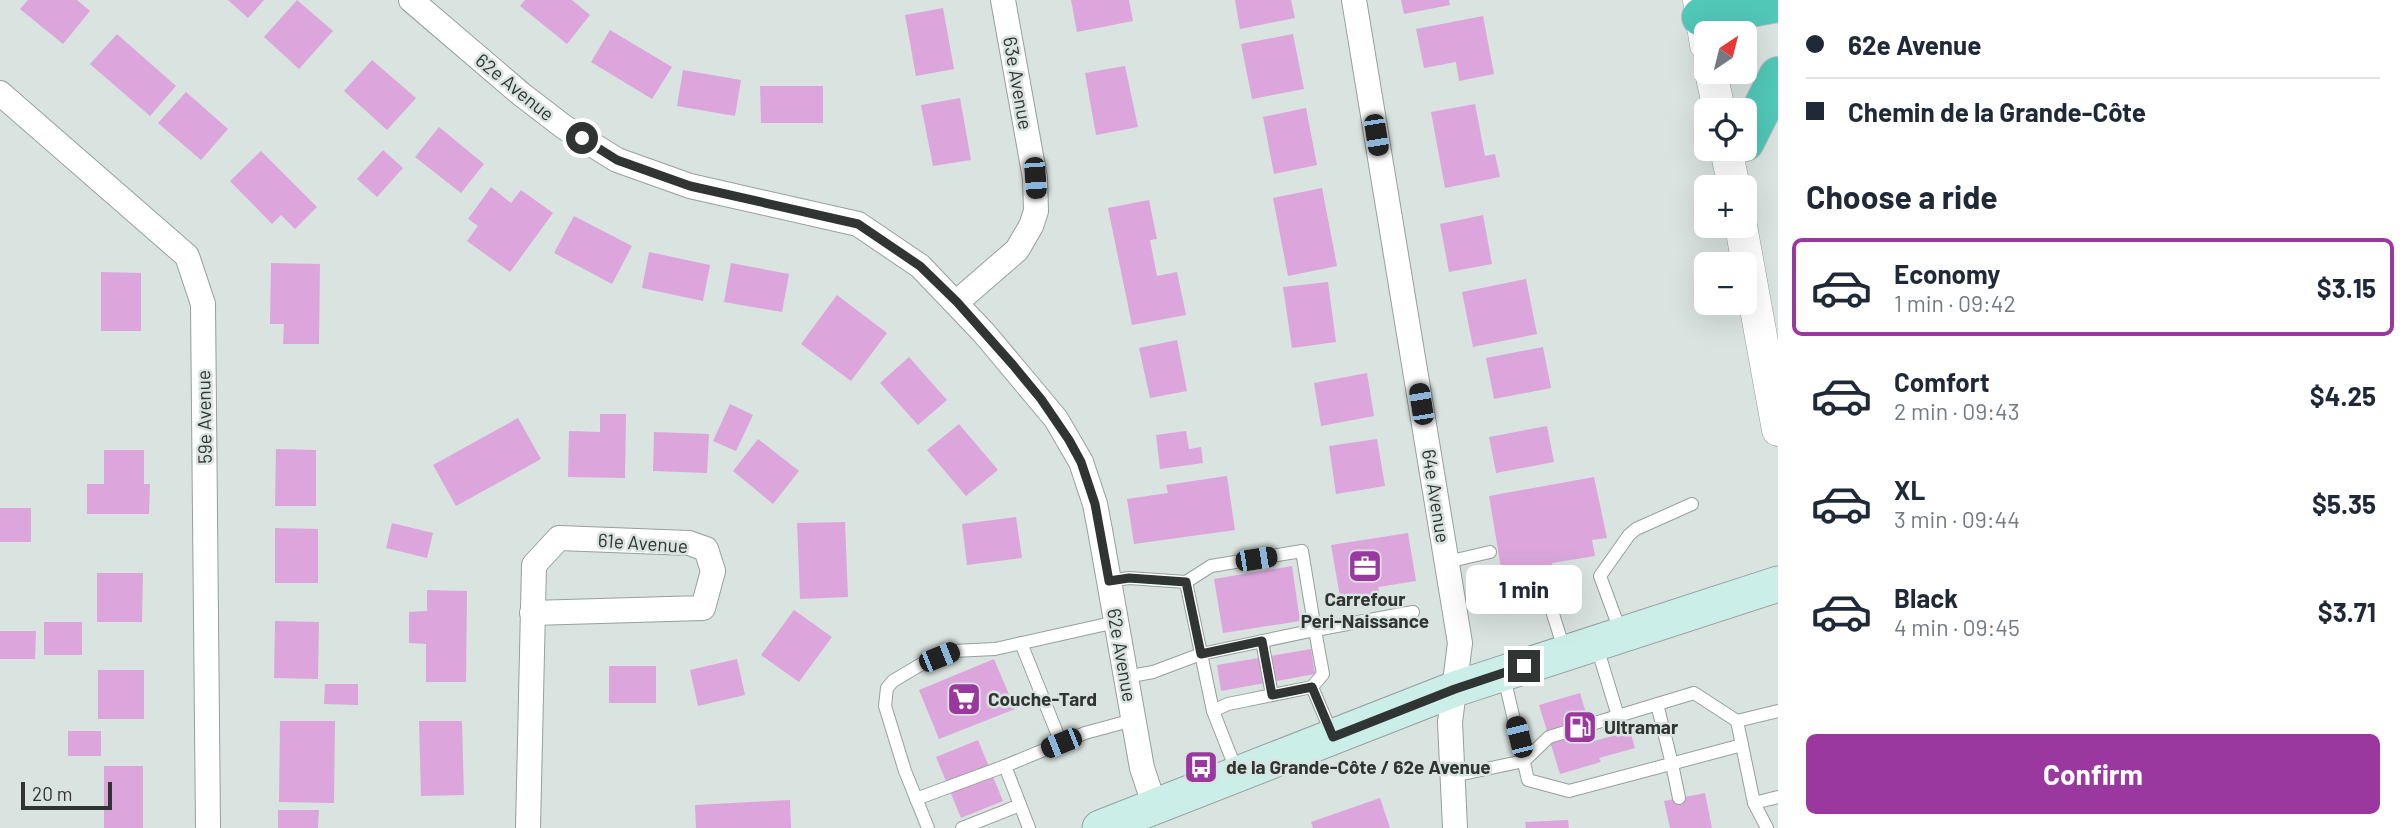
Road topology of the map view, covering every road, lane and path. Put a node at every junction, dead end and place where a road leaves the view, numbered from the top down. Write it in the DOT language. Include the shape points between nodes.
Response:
graph roads {
  1 [pos="411,0"];
  2 [pos="1003,0"];
  3 [pos="1354,0"];
  4 [pos="1778,3"];
  5 [pos="1702,20"];
  6 [pos="1778,76"];
  7 [pos="0,93"];
  8 [pos="1757,117"];
  9 [pos="1743,238"];
  10 [pos="957,302"];
  11 [pos="1778,430"];
  12 [pos="1692,504"];
  13 [pos="1490,552"];
  14 [pos="1447,562"];
  15 [pos="1109,581"];
  16 [pos="1186,582"];
  17 [pos="1778,583"];
  18 [pos="1546,592"];
  19 [pos="1413,612"];
  20 [pos="532,613"];
  21 [pos="1116,622"];
  22 [pos="1315,630"];
  23 [pos="1262,641"];
  24 [pos="1021,643"];
  25 [pos="1594,643"];
  26 [pos="1201,654"];
  27 [pos="1503,673"];
  28 [pos="1126,677"];
  29 [pos="1312,687"];
  30 [pos="1455,689"];
  31 [pos="1272,695"];
  32 [pos="1657,704"];
  33 [pos="1213,711"];
  34 [pos="1778,711"];
  35 [pos="1618,716"];
  36 [pos="1133,720"];
  37 [pos="1737,721"];
  38 [pos="1333,737"];
  39 [pos="1061,743"];
  40 [pos="1742,745"];
  41 [pos="1524,761"];
  42 [pos="1672,764"];
  43 [pos="1005,765"];
  44 [pos="1238,775"];
  45 [pos="1453,776"];
  46 [pos="1778,797"];
  47 [pos="1679,798"];
  48 [pos="916,799"];
  49 [pos="1754,803"];
  50 [pos="1020,805"];
  51 [pos="1155,807"];
  52 [pos="208,828"];
  53 [pos="528,828"];
  54 [pos="928,828"];
  55 [pos="962,828"];
  56 [pos="1029,828"];
  57 [pos="1100,828"];
  58 [pos="1455,828"];
  59 [pos="1767,828"];
  1 -- 10 [label="street, 62e Avenue" via="521,94 617,160 690,186 858,224 920,266"];
  2 -- 10 [label="street, 63e Avenue" via="1035,178 1036,211 1017,250"];
  3 -- 14 [label="street, 64e Avenue"];
  4 -- 5 [label="highway"];
  6 -- 8 [label="highway"];
  7 -- 52 [label="street, 59e Avenue" via="187,256 203,304"];
  9 -- 11 [label="street"];
  10 -- 15 [label="street, 62e Avenue" via="1041,399 1081,462 1095,504"];
  12 -- 25 [label="lane" via="1636,528 1600,576"];
  13 -- 14 [label="lane"];
  14 -- 30 [label="street, 64e Avenue" via="1460,643"];
  15 -- 16 [label="lane"];
  15 -- 21 [label="street, 62e Avenue"];
  16 -- 22 [label="lane" via="1211,566 1302,551"];
  16 -- 26 [label="lane"];
  17 -- 25 [label="main road"];
  18 -- 25 [label="lane"];
  19 -- 22 [label="lane"];
  20 -- 20 [label="street, 61e Avenue" via="703,608 713,571 706,549 689,543 559,538 534,565"];
  20 -- 53 [label="street, 61e Avenue"];
  21 -- 24 [label="lane"];
  21 -- 28 [label="street, 62e Avenue"];
  22 -- 23 [label="lane"];
  22 -- 29 [label="lane" via="1323,674"];
  23 -- 26 [label="lane"];
  23 -- 31 [label="lane"];
  24 -- 39 [label="lane"];
  24 -- 48 [label="lane" via="953,651 905,673 887,688 885,706"];
  25 -- 27 [label="main road"];
  25 -- 35 [label="lane"];
  26 -- 28 [label="lane"];
  26 -- 33 [label="lane"];
  27 -- 30 [label="main road"];
  27 -- 41 [label="lane"];
  28 -- 36 [label="street, 62e Avenue"];
  29 -- 31 [label="lane"];
  29 -- 38 [label="lane"];
  30 -- 38 [label="main road"];
  30 -- 45 [label="street, 64e Avenue" via="1450,722"];
  31 -- 33 [label="lane"];
  32 -- 35 [label="lane"];
  32 -- 37 [label="lane" via="1694,693"];
  32 -- 42 [label="lane"];
  33 -- 44 [label="lane"];
  34 -- 37 [label="lane"];
  35 -- 41 [label="lane" via="1549,737"];
  36 -- 39 [label="lane"];
  36 -- 51 [label="street, 62e Avenue"];
  37 -- 40 [label="lane"];
  38 -- 44 [label="main road"];
  39 -- 43 [label="lane"];
  40 -- 42 [label="lane"];
  40 -- 49 [label="lane"];
  41 -- 42 [label="lane" via="1528,780 1569,791"];
  41 -- 45 [label="lane"];
  42 -- 47 [label="lane"];
  43 -- 48 [label="lane"];
  43 -- 50 [label="lane"];
  44 -- 51 [label="main road"];
  45 -- 58 [label="street, 64e Avenue"];
  46 -- 49 [label="lane"];
  48 -- 54 [label="lane"];
  49 -- 59 [label="lane"];
  50 -- 55 [label="lane"];
  50 -- 56 [label="lane"];
  51 -- 57 [label="main road"];
}
